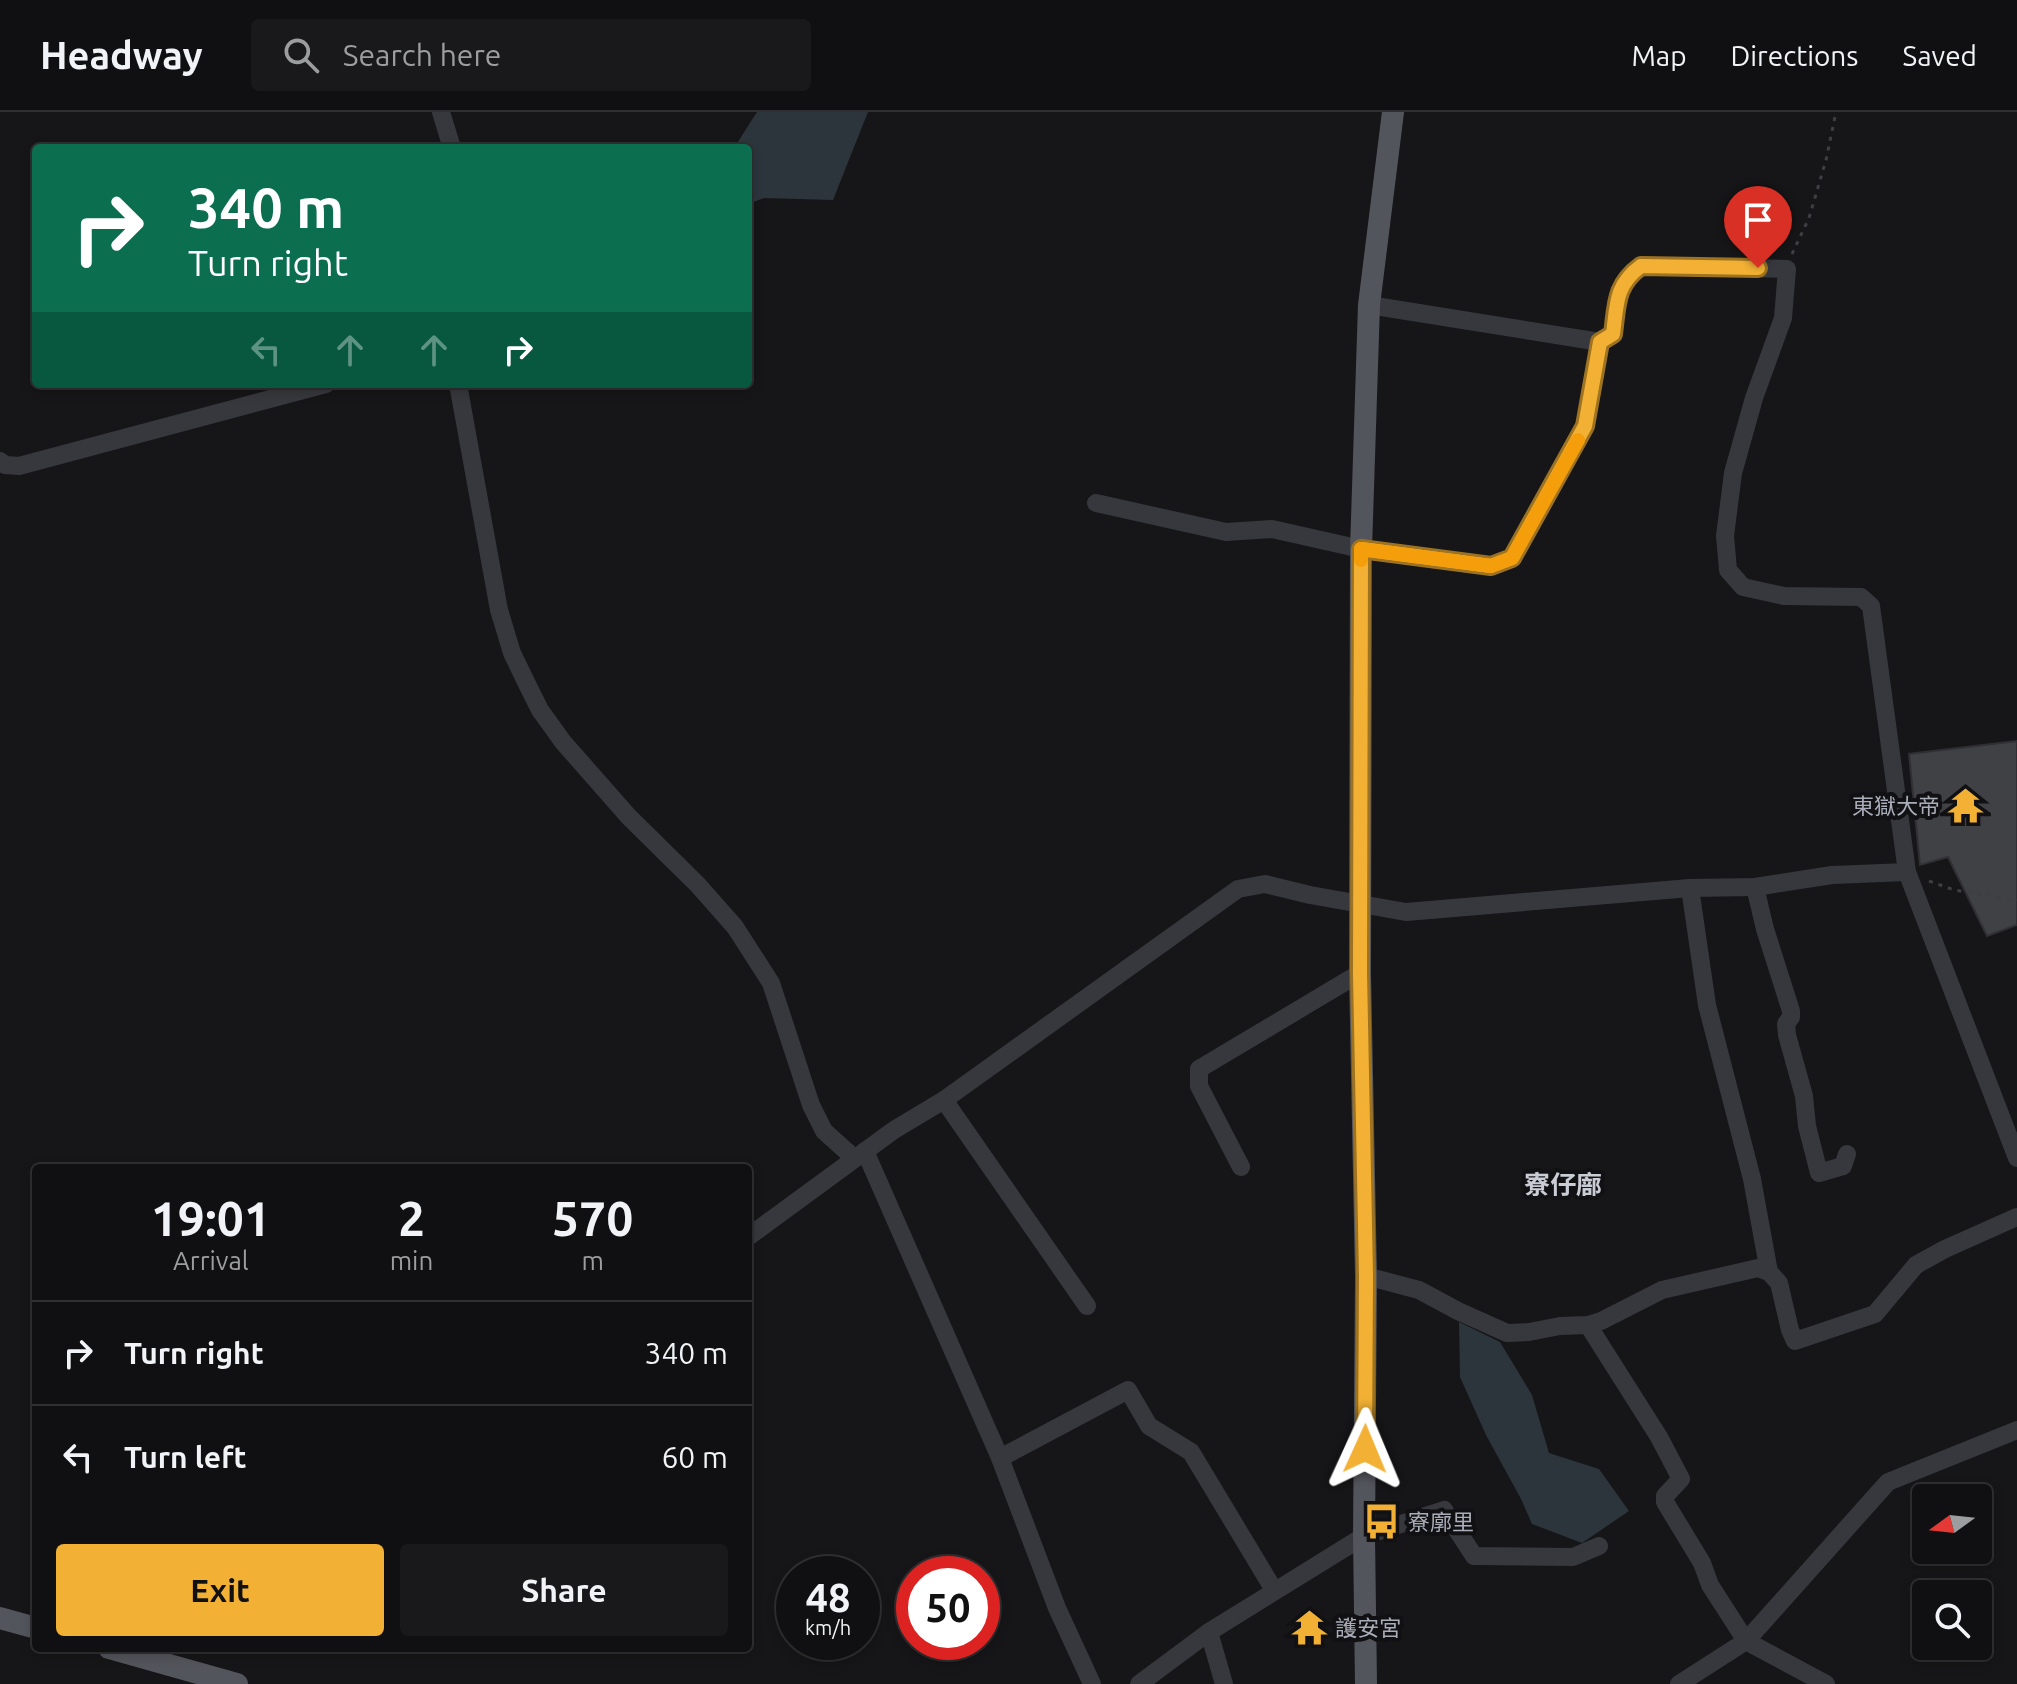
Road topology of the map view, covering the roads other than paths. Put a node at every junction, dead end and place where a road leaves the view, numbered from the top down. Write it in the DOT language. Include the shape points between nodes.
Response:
graph roads {
  1 [pos="441,112"];
  2 [pos="1393,112"];
  3 [pos="451,144"];
  4 [pos="1369,305"];
  5 [pos="1600,342"];
  6 [pos="311,388"];
  7 [pos="459,388"];
  8 [pos="0,461"];
  9 [pos="1096,503"];
  10 [pos="1361,549"];
  11 [pos="1907,872"];
  12 [pos="1755,887"];
  13 [pos="1690,888"];
  14 [pos="1361,905"];
  15 [pos="1360,973"];
  16 [pos="944,1100"];
  17 [pos="1847,1154"];
  18 [pos="860,1155"];
  19 [pos="2017,1158"];
  20 [pos="1241,1167"];
  21 [pos="2017,1217"];
  22 [pos="752,1234"];
  23 [pos="1769,1272"];
  24 [pos="1366,1276"];
  25 [pos="1087,1306"];
  26 [pos="1588,1325"];
  27 [pos="2017,1430"];
  28 [pos="1000,1458"];
  29 [pos="1364,1536"];
  30 [pos="1599,1546"];
  31 [pos="1274,1590"];
  32 [pos="0,1618"];
  33 [pos="32,1627"];
  34 [pos="1209,1632"];
  35 [pos="1746,1641"];
  36 [pos="123,1652"];
  37 [pos="237,1684"];
  38 [pos="1092,1684"];
  39 [pos="1139,1684"];
  40 [pos="1224,1684"];
  41 [pos="1366,1684"];
  42 [pos="1679,1684"];
  43 [pos="1826,1684"];
  1 -- 3 [label="street"];
  2 -- 4 [label="main road"];
  4 -- 5 [label="street"];
  4 -- 10 [label="main road"];
  5 -- 10 [label="street" via="1585,426 1512,558 1491,566"];
  5 -- 11 [label="street" via="1613,334 1620,289 1641,266 1787,269 1783,318 1733,473 1725,536 1728,570 1743,587 1784,596 1861,597 1871,606"];
  6 -- 8 [label="street" via="19,466"];
  7 -- 18 [label="street" via="499,610 512,653 540,710 629,817 735,927 771,983 824,1131"];
  9 -- 10 [label="street" via="1226,532 1272,529"];
  10 -- 14 [label="main road"];
  11 -- 12 [label="street" via="1832,875"];
  11 -- 19 [label="street"];
  12 -- 13 [label="street"];
  12 -- 17 [label="street" via="1791,1011 1787,1035 1819,1173 1843,1166"];
  13 -- 14 [label="street" via="1406,912"];
  13 -- 23 [label="street" via="1707,1005 1752,1179"];
  14 -- 15 [label="main road"];
  14 -- 16 [label="street" via="1265,884 1238,889"];
  15 -- 20 [label="street" via="1199,1069 1199,1086"];
  15 -- 24 [label="main road"];
  16 -- 18 [label="street"];
  16 -- 25 [label="street"];
  18 -- 22 [label="street"];
  18 -- 28 [label="street"];
  21 -- 23 [label="street" via="1916,1265 1875,1314 1795,1341 1779,1283"];
  23 -- 26 [label="street" via="1758,1268 1662,1290"];
  24 -- 26 [label="street" via="1419,1290 1507,1333"];
  24 -- 29 [label="main road"];
  26 -- 35 [label="street" via="1681,1479 1665,1502"];
  27 -- 35 [label="street" via="1888,1482"];
  28 -- 31 [label="street" via="1128,1390 1149,1426 1191,1452"];
  28 -- 38 [label="street"];
  29 -- 30 [label="street" via="1444,1510 1474,1556 1573,1557"];
  29 -- 31 [label="street"];
  29 -- 41 [label="main road"];
  31 -- 34 [label="street"];
  32 -- 33 [label="main road"];
  34 -- 39 [label="street"];
  34 -- 40 [label="street"];
  35 -- 42 [label="street"];
  35 -- 43 [label="street"];
  36 -- 37 [label="main road"];
}
